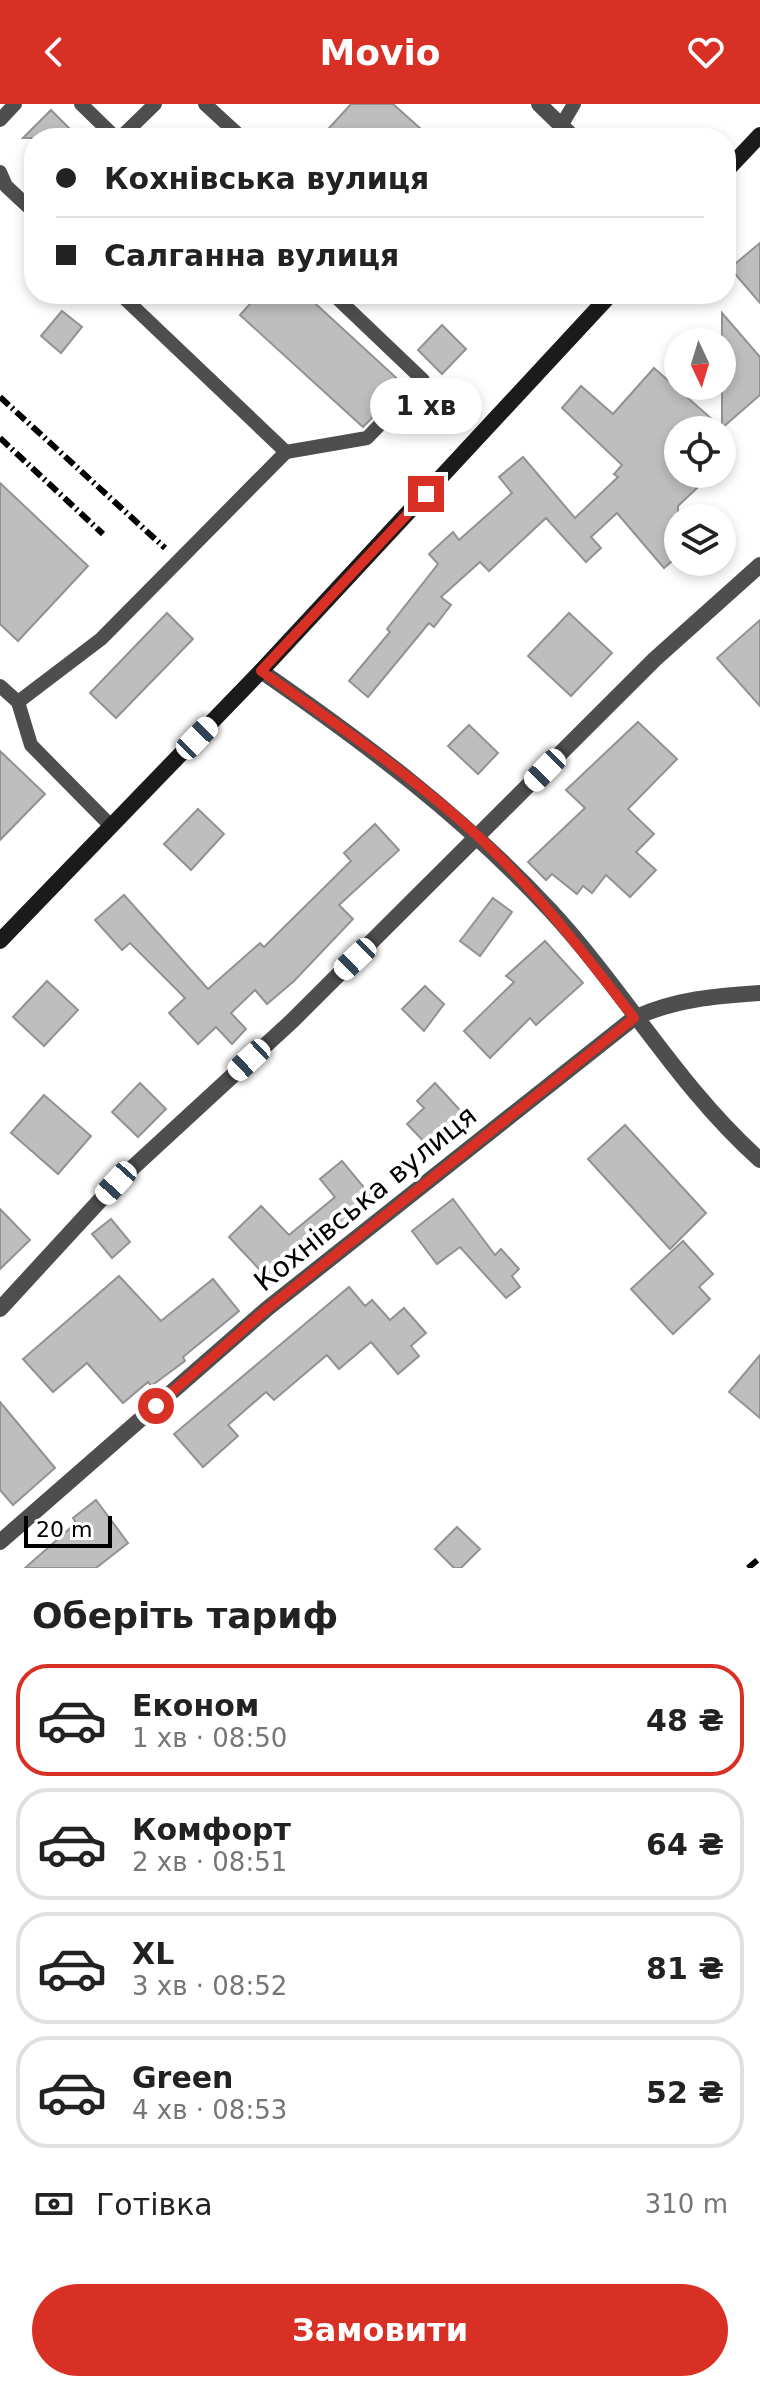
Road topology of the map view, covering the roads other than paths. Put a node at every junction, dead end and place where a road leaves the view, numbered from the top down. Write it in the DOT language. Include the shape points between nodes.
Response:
graph roads {
  1 [pos="15,104"];
  2 [pos="81,104"];
  3 [pos="155,104"];
  4 [pos="205,104"];
  5 [pos="539,104"];
  6 [pos="574,104"];
  7 [pos="0,120"];
  8 [pos="561,126"];
  9 [pos="107,128"];
  10 [pos="129,128"];
  11 [pos="231,128"];
  12 [pos="760,135"];
  13 [pos="736,160"];
  14 [pos="0,172"];
  15 [pos="24,203"];
  16 [pos="132,304"];
  17 [pos="343,304"];
  18 [pos="602,304"];
  19 [pos="286,452"];
  20 [pos="760,565"];
  21 [pos="261,671"];
  22 [pos="0,686"];
  23 [pos="18,702"];
  24 [pos="111,826"];
  25 [pos="479,837"];
  26 [pos="0,941"];
  27 [pos="760,993"];
  28 [pos="634,1018"];
  29 [pos="760,1160"];
  30 [pos="0,1309"];
  31 [pos="0,1542"];
  1 -- 7 [label="lane"];
  2 -- 9 [label="lane"];
  3 -- 10 [label="lane"];
  4 -- 11 [label="lane"];
  5 -- 8 [label="street"];
  6 -- 8 [label="lane"];
  12 -- 13 [label="street"];
  14 -- 15 [label="lane"];
  16 -- 19 [label="lane"];
  17 -- 19 [label="lane" via="423,380 367,438"];
  18 -- 21 [label="street"];
  19 -- 23 [label="lane" via="101,639"];
  20 -- 25 [label="street" via="655,659"];
  21 -- 24 [label="street"];
  21 -- 25 [label="street" via="370,747"];
  22 -- 23 [label="lane"];
  23 -- 24 [label="lane" via="31,745"];
  24 -- 26 [label="street"];
  25 -- 28 [label="street" via="552,913"];
  25 -- 30 [label="street" via="293,1020 116,1183"];
  27 -- 28 [label="street, Кохнівська вулиця" via="664,1004"];
  28 -- 29 [label="street" via="722,1126"];
  28 -- 31 [label="street, Кохнівська вулиця" via="268,1308"];
}
